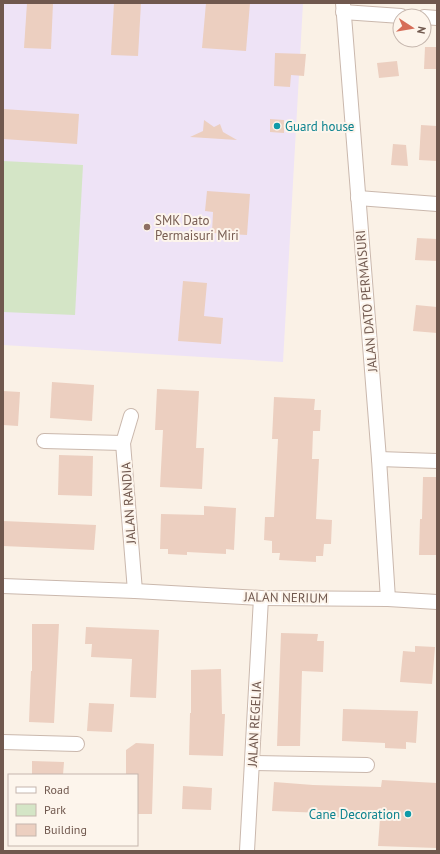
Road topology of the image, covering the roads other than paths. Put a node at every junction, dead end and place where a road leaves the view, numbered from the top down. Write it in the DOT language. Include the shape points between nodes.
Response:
graph roads {
  1 [pos="343,8"];
  2 [pos="392,15"];
  3 [pos="358,198"];
  4 [pos="437,204"];
  5 [pos="131,416"];
  6 [pos="44,441"];
  7 [pos="123,443"];
  8 [pos="379,459"];
  9 [pos="437,461"];
  10 [pos="3,586"];
  11 [pos="135,590"];
  12 [pos="261,598"];
  13 [pos="388,599"];
  14 [pos="437,602"];
  15 [pos="3,742"];
  16 [pos="77,744"];
  17 [pos="252,763"];
  18 [pos="367,765"];
  19 [pos="247,851"];
  1 -- 2 [label="street"];
  1 -- 3 [label="street, JALAN DATO PERMAISURI"];
  3 -- 4 [label="street"];
  3 -- 8 [label="street, JALAN DATO PERMAISURI"];
  5 -- 7 [label="street, JALAN RANDIA"];
  6 -- 7 [label="street"];
  7 -- 11 [label="street, JALAN RANDIA"];
  8 -- 9 [label="street"];
  8 -- 13 [label="street, JALAN DATO PERMAISURI"];
  10 -- 11 [label="street, JALAN NERIUM"];
  11 -- 12 [label="street, JALAN NERIUM"];
  12 -- 13 [label="street, JALAN NERIUM"];
  12 -- 17 [label="street, JALAN REGELIA"];
  13 -- 14 [label="street, JALAN NERIUM"];
  15 -- 16 [label="street"];
  17 -- 18 [label="street"];
  17 -- 19 [label="street, JALAN REGELIA"];
}
